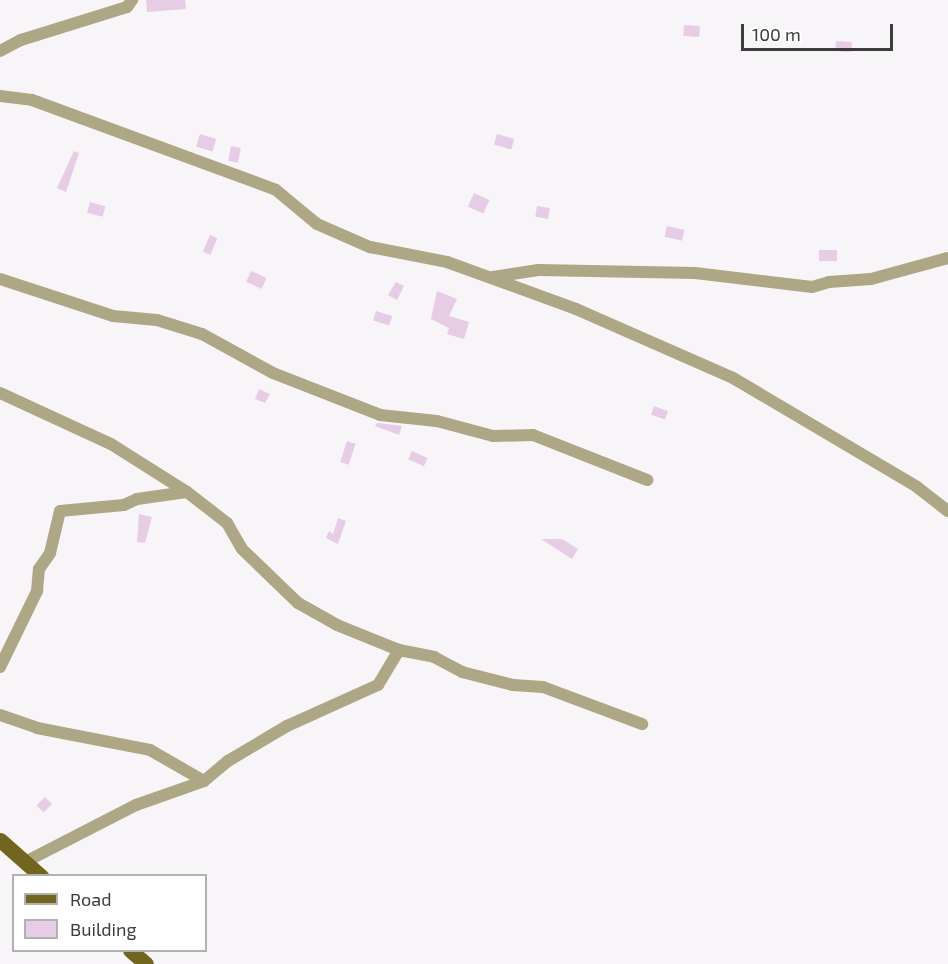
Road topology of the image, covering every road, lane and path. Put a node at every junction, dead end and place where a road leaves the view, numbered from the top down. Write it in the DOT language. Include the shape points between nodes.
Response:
graph roads {
  1 [pos="132,0"];
  2 [pos="0,51"];
  3 [pos="0,96"];
  4 [pos="948,258"];
  5 [pos="492,277"];
  6 [pos="0,279"];
  7 [pos="0,393"];
  8 [pos="647,480"];
  9 [pos="187,492"];
  10 [pos="948,511"];
  11 [pos="399,650"];
  12 [pos="0,667"];
  13 [pos="0,715"];
  14 [pos="642,724"];
  15 [pos="204,781"];
  16 [pos="0,840"];
  17 [pos="25,862"];
  18 [pos="39,874"];
  19 [pos="131,952"];
  20 [pos="146,964"];
  1 -- 2 [label="street" via="127,7 21,40"];
  3 -- 5 [label="street" via="50,106 200,165 276,190 317,224 370,247 447,262"];
  4 -- 5 [label="street" via="871,279 812,287 695,273 538,270"];
  5 -- 10 [label="street" via="733,378 917,487"];
  6 -- 8 [label="street" via="113,316 157,320 202,334 273,373 380,415 437,421 493,436 533,435"];
  7 -- 9 [label="street" via="111,444"];
  9 -- 11 [label="street" via="227,524 242,549 298,603 337,625"];
  9 -- 12 [label="street" via="137,499 124,505 60,511 50,554 39,568 37,591"];
  11 -- 14 [label="street" via="434,657 462,672 513,685 543,687"];
  11 -- 15 [label="street" via="378,686 287,726 228,761"];
  13 -- 15 [label="street" via="49,730 150,750"];
  15 -- 17 [label="street" via="136,805"];
  16 -- 17 [label="main road"];
  17 -- 18 [label="main road"];
  19 -- 20 [label="main road"];
}
